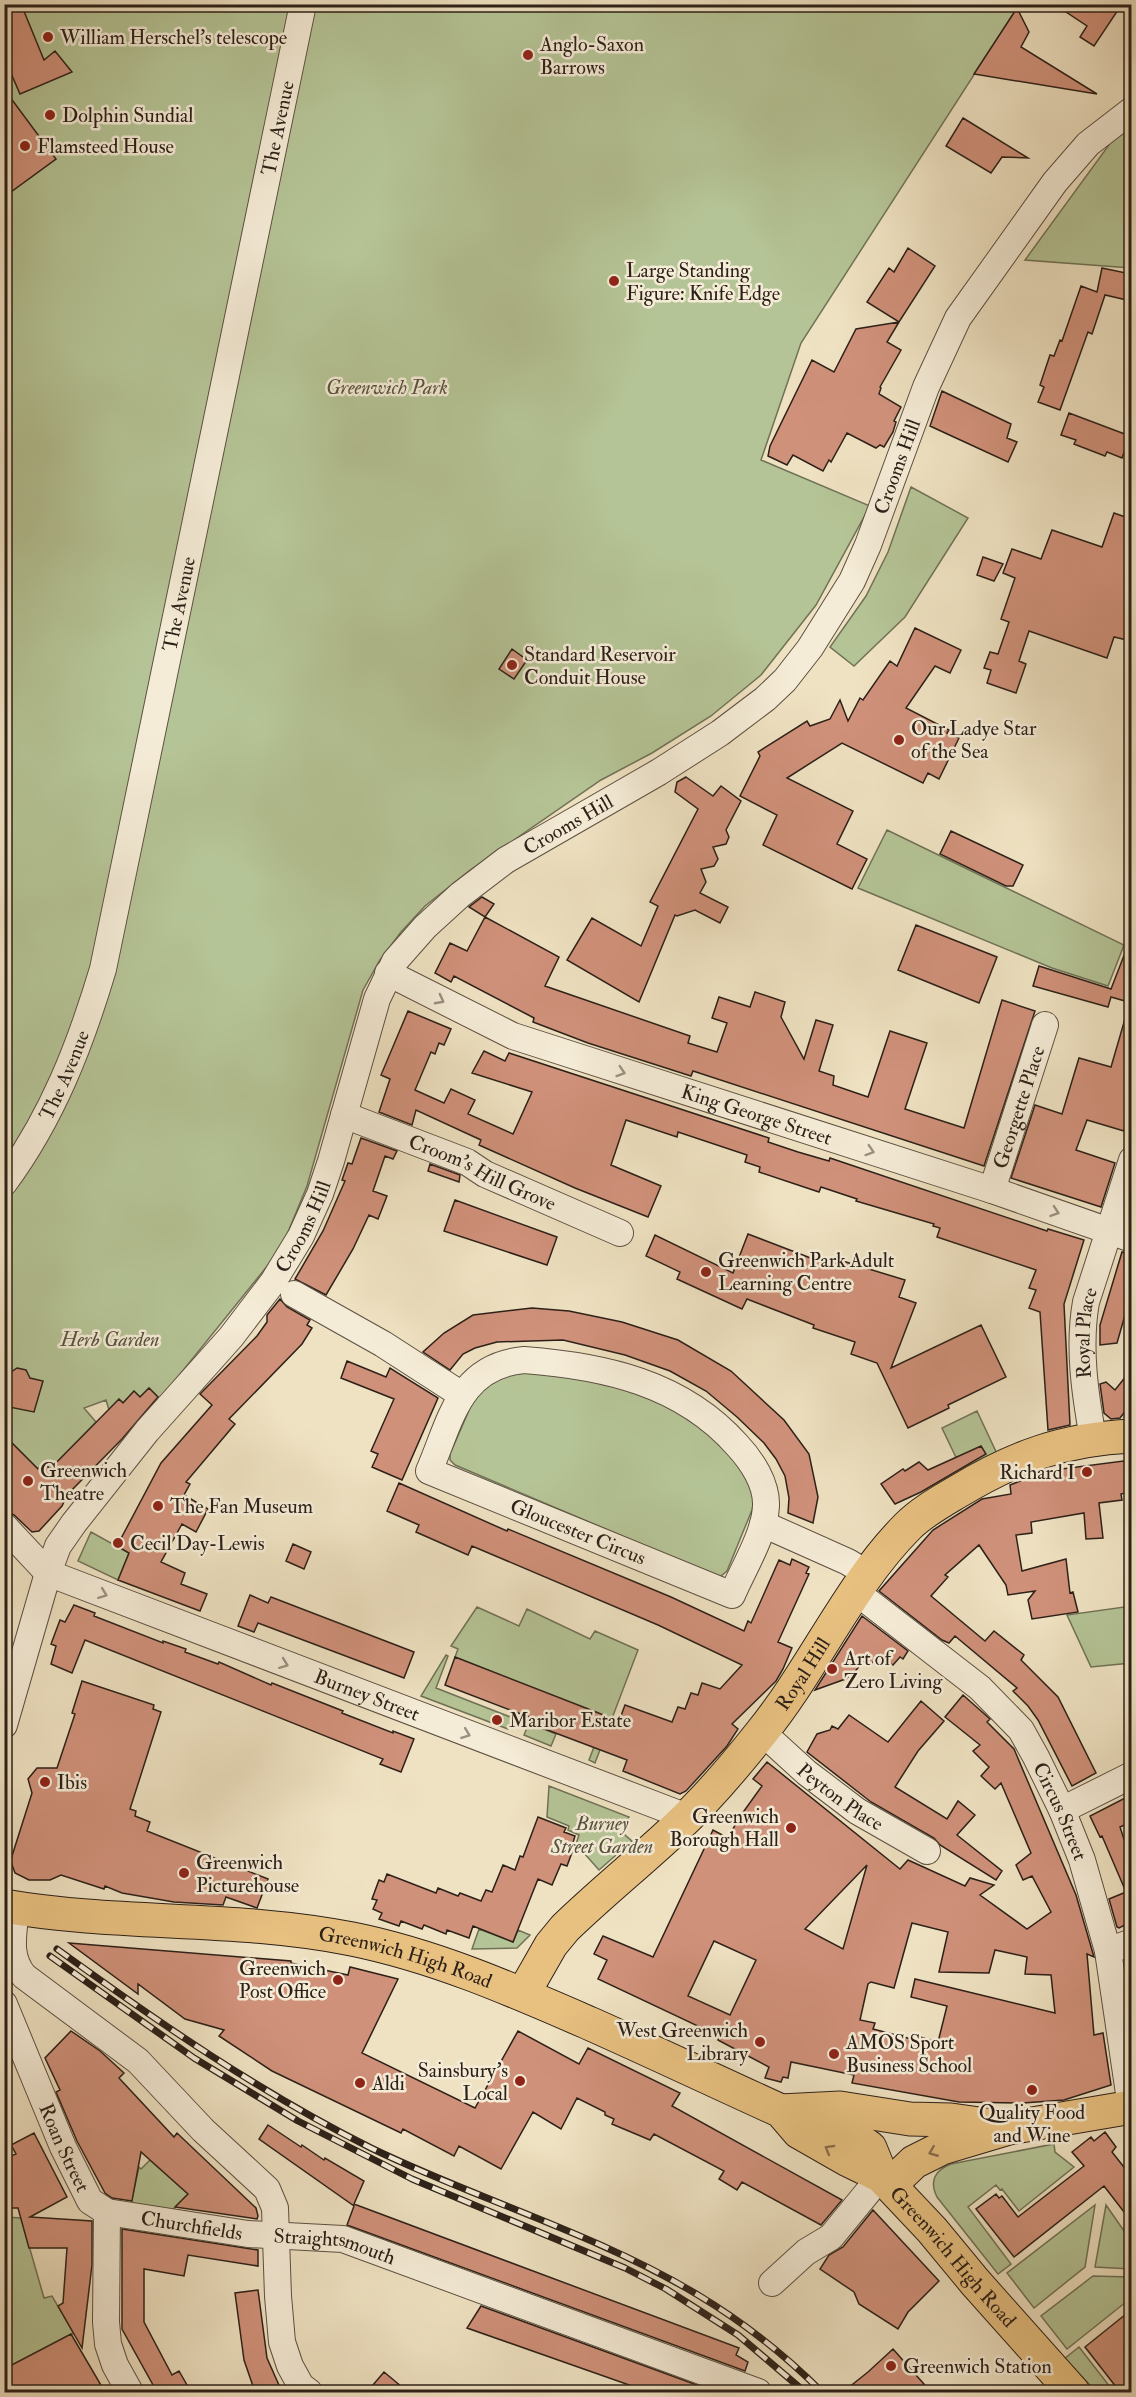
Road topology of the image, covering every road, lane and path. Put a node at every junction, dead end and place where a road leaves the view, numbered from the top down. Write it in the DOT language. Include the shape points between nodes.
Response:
graph roads {
  1 [pos="303,4"];
  2 [pos="1131,110"];
  3 [pos="388,973"];
  4 [pos="1045,1025"];
  5 [pos="344,1115"];
  6 [pos="1130,1167"];
  7 [pos="4,1183"];
  8 [pos="992,1190"];
  9 [pos="620,1233"];
  10 [pos="1120,1235"];
  11 [pos="294,1294"];
  12 [pos="462,1395"];
  13 [pos="1131,1436"];
  14 [pos="1093,1438"];
  15 [pos="763,1524"];
  16 [pos="4,1526"];
  17 [pos="48,1573"];
  18 [pos="862,1584"];
  19 [pos="4,1725"];
  20 [pos="762,1732"];
  21 [pos="1131,1775"];
  22 [pos="1062,1810"];
  23 [pos="687,1818"];
  24 [pos="927,1851"];
  25 [pos="10,1907"];
  26 [pos="1131,1941"];
  27 [pos="1108,1952"];
  28 [pos="10,1970"];
  29 [pos="524,1994"];
  30 [pos="4,2004"];
  31 [pos="1131,2107"];
  32 [pos="794,2110"];
  33 [pos="910,2119"];
  34 [pos="1009,2128"];
  35 [pos="880,2170"];
  36 [pos="107,2212"];
  37 [pos="275,2236"];
  38 [pos="772,2283"];
  39 [pos="130,2392"];
  40 [pos="309,2392"];
  41 [pos="758,2392"];
  42 [pos="1073,2392"];
  1 -- 7 [label="street, The Avenue" via="103,969 66,1077 39,1131"];
  2 -- 3 [label="street, Crooms Hill" via="1088,144 1055,182 958,318 926,387 852,581 785,680 720,733 506,860 425,927"];
  3 -- 5 [label="street, Crooms Hill" via="364,1039"];
  3 -- 8 [label="street, King George Street, one-way" via="513,1036"];
  4 -- 8 [label="street, Georgette Place"];
  5 -- 9 [label="street, Croom's Hill Grove" via="467,1162 485,1174"];
  5 -- 17 [label="street, Crooms Hill" via="320,1194 301,1236 273,1282 74,1523 58,1546"];
  6 -- 10 [label="street, Royal Place"];
  8 -- 10 [label="street, King George Street, one-way"];
  10 -- 14 [label="street, Royal Place" via="1086,1302 1082,1325"];
  11 -- 12 [label="street" via="383,1344"];
  12 -- 15 [label="street, Gloucester Circus" via="474,1379 491,1368 524,1360 579,1365 651,1385 689,1403 745,1454 759,1476 766,1504"];
  12 -- 15 [label="street, Gloucester Circus" via="429,1471 732,1595"];
  13 -- 14 [label="main road, Royal Hill"];
  14 -- 18 [label="main road, Royal Hill" via="1011,1463 938,1503 908,1526"];
  15 -- 18 [label="street" via="848,1562"];
  16 -- 17 [label="street"];
  17 -- 19 [label="street, Crooms Hill"];
  17 -- 23 [label="street, Burney Street, one-way"];
  18 -- 20 [label="main road, Royal Hill"];
  18 -- 22 [label="street, Circus Street" via="1005,1711 1021,1730"];
  20 -- 23 [label="main road, Royal Hill"];
  20 -- 24 [label="street, Peyton Place" via="857,1811"];
  21 -- 22 [label="street"];
  22 -- 27 [label="street, Circus Street" via="1082,1860"];
  23 -- 29 [label="main road, Royal Hill" via="565,1928"];
  25 -- 28 [label="street"];
  25 -- 29 [label="main road, Greenwich High Road" via="332,1935 423,1958"];
  26 -- 27 [label="street"];
  27 -- 31 [label="street, Circus Street"];
  28 -- 37 [label="street, Straightsmouth" via="24,1976 138,2061 203,2130 256,2177 267,2189 275,2208"];
  29 -- 32 [label="main road, Greenwich High Road"];
  30 -- 36 [label="street, Roan Street" via="63,2147 90,2201"];
  31 -- 34 [label="main road"];
  32 -- 33 [label="main road" via="840,2108"];
  32 -- 35 [label="main road, Greenwich High Road" via="799,2132 848,2160"];
  33 -- 34 [label="main road"];
  33 -- 35 [label="main road" via="882,2134"];
  34 -- 35 [label="main road, one-way"];
  35 -- 38 [label="street" via="831,2237 806,2252"];
  35 -- 42 [label="main road, Greenwich High Road"];
  36 -- 37 [label="street, Churchfields"];
  36 -- 39 [label="street, Roan Street" via="108,2344"];
  37 -- 40 [label="street" via="282,2342 290,2366"];
  37 -- 41 [label="street, Straightsmouth" via="343,2239"];
}
